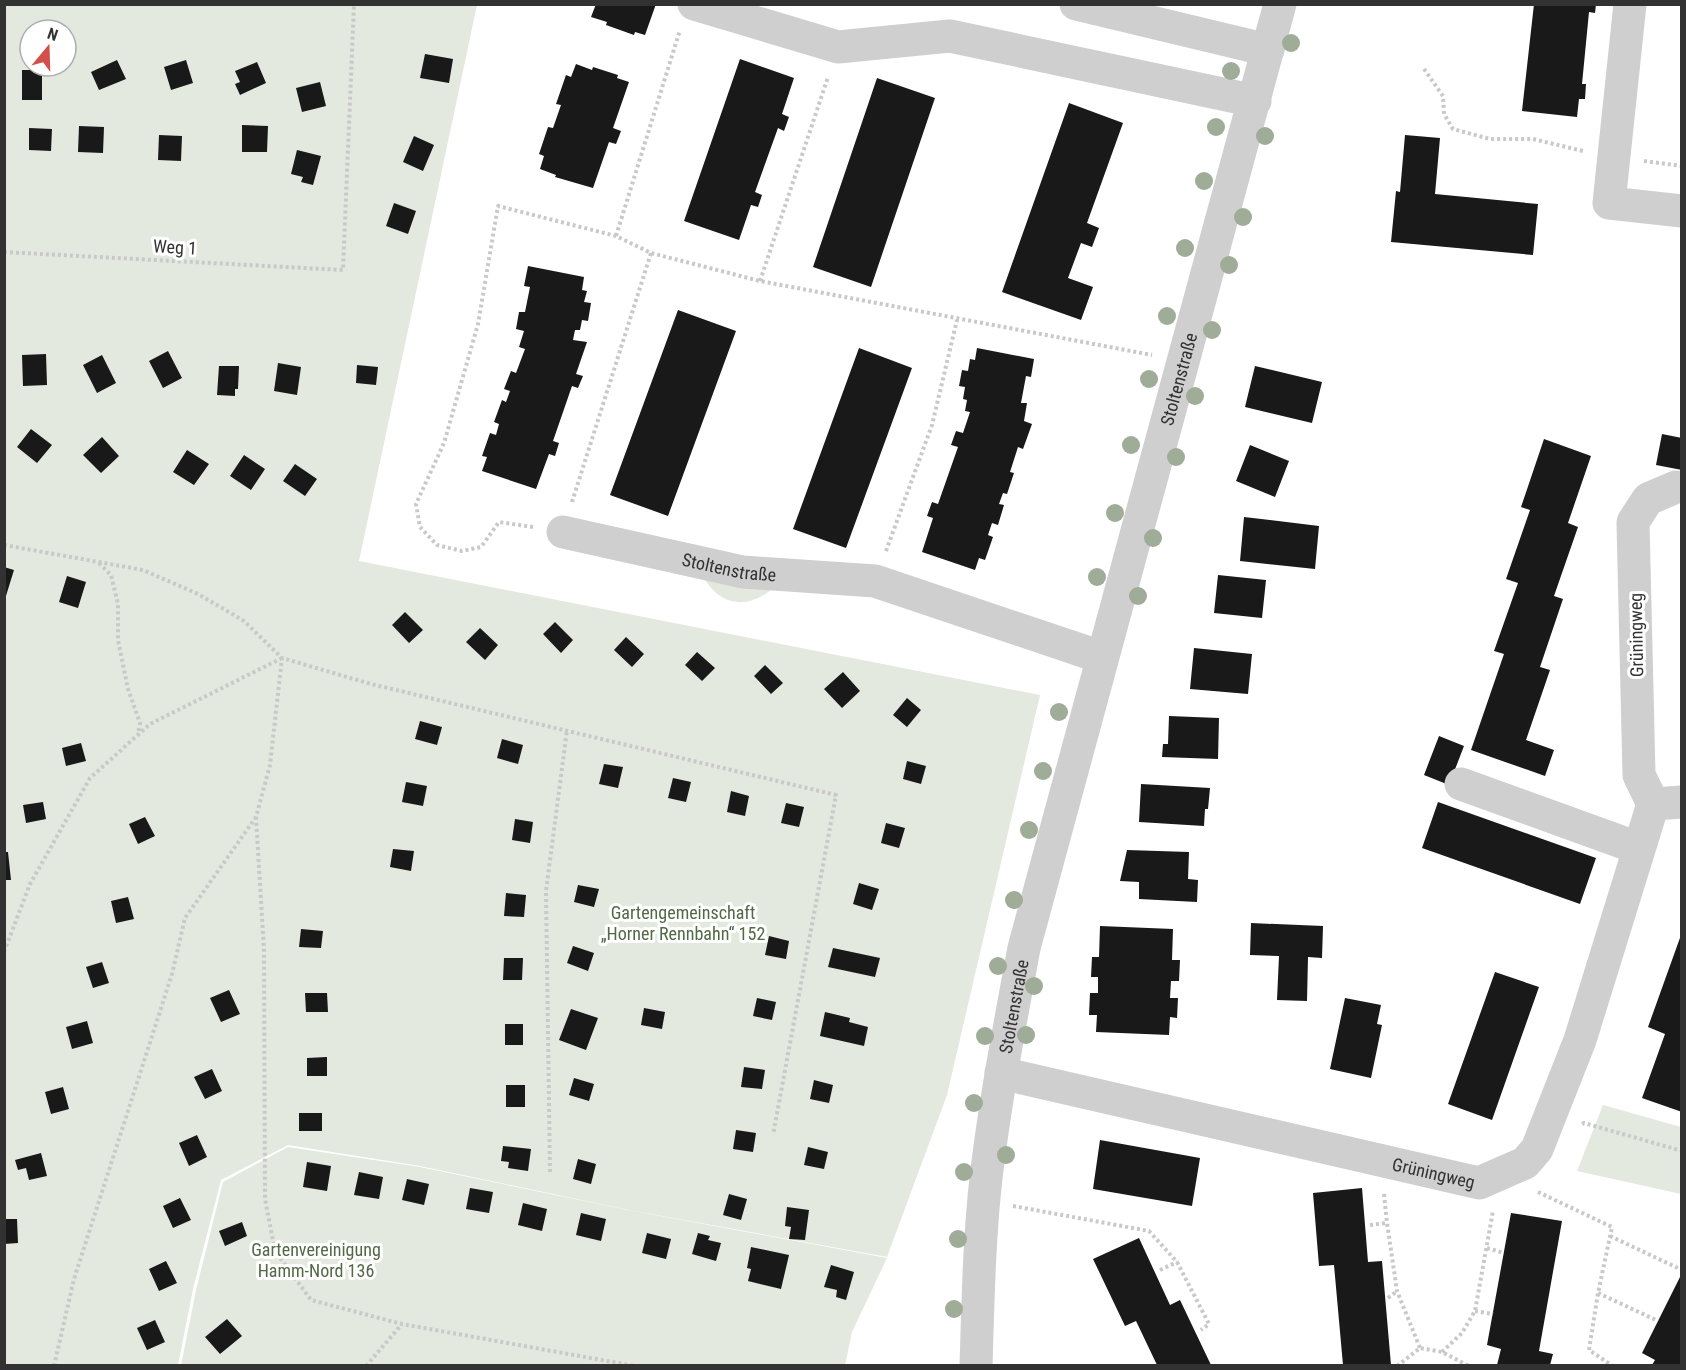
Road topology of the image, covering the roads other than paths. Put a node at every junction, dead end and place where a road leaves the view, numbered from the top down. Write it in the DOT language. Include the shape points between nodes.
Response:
graph roads {
  1 [pos="1076,4"];
  2 [pos="1280,4"];
  3 [pos="1630,4"];
  4 [pos="687,16"];
  5 [pos="1268,50"];
  6 [pos="1255,101"];
  7 [pos="1682,211"];
  8 [pos="1677,487"];
  9 [pos="563,532"];
  10 [pos="1101,657"];
  11 [pos="1461,784"];
  12 [pos="1667,803"];
  13 [pos="1638,848"];
  14 [pos="1000,1073"];
  15 [pos="976,1365"];
  1 -- 5 [label="street"];
  2 -- 5 [label="street, Stoltenstraße"];
  3 -- 7 [label="street" via="1609,203"];
  4 -- 6 [label="street" via="838,47 950,36"];
  5 -- 6 [label="street, Stoltenstraße"];
  6 -- 10 [label="street, Stoltenstraße"];
  8 -- 12 [label="street, Grüningweg" via="1648,499 1633,522 1639,775"];
  9 -- 10 [label="street, Stoltenstraße" via="743,572 875,581"];
  10 -- 14 [label="street, Stoltenstraße" via="1024,948"];
  11 -- 13 [label="street"];
  12 -- 13 [label="street, Grüningweg"];
  13 -- 14 [label="street, Grüningweg" via="1580,1040 1537,1149 1525,1163 1479,1183"];
  14 -- 15 [label="street, Stoltenstraße" via="984,1201"];
}
